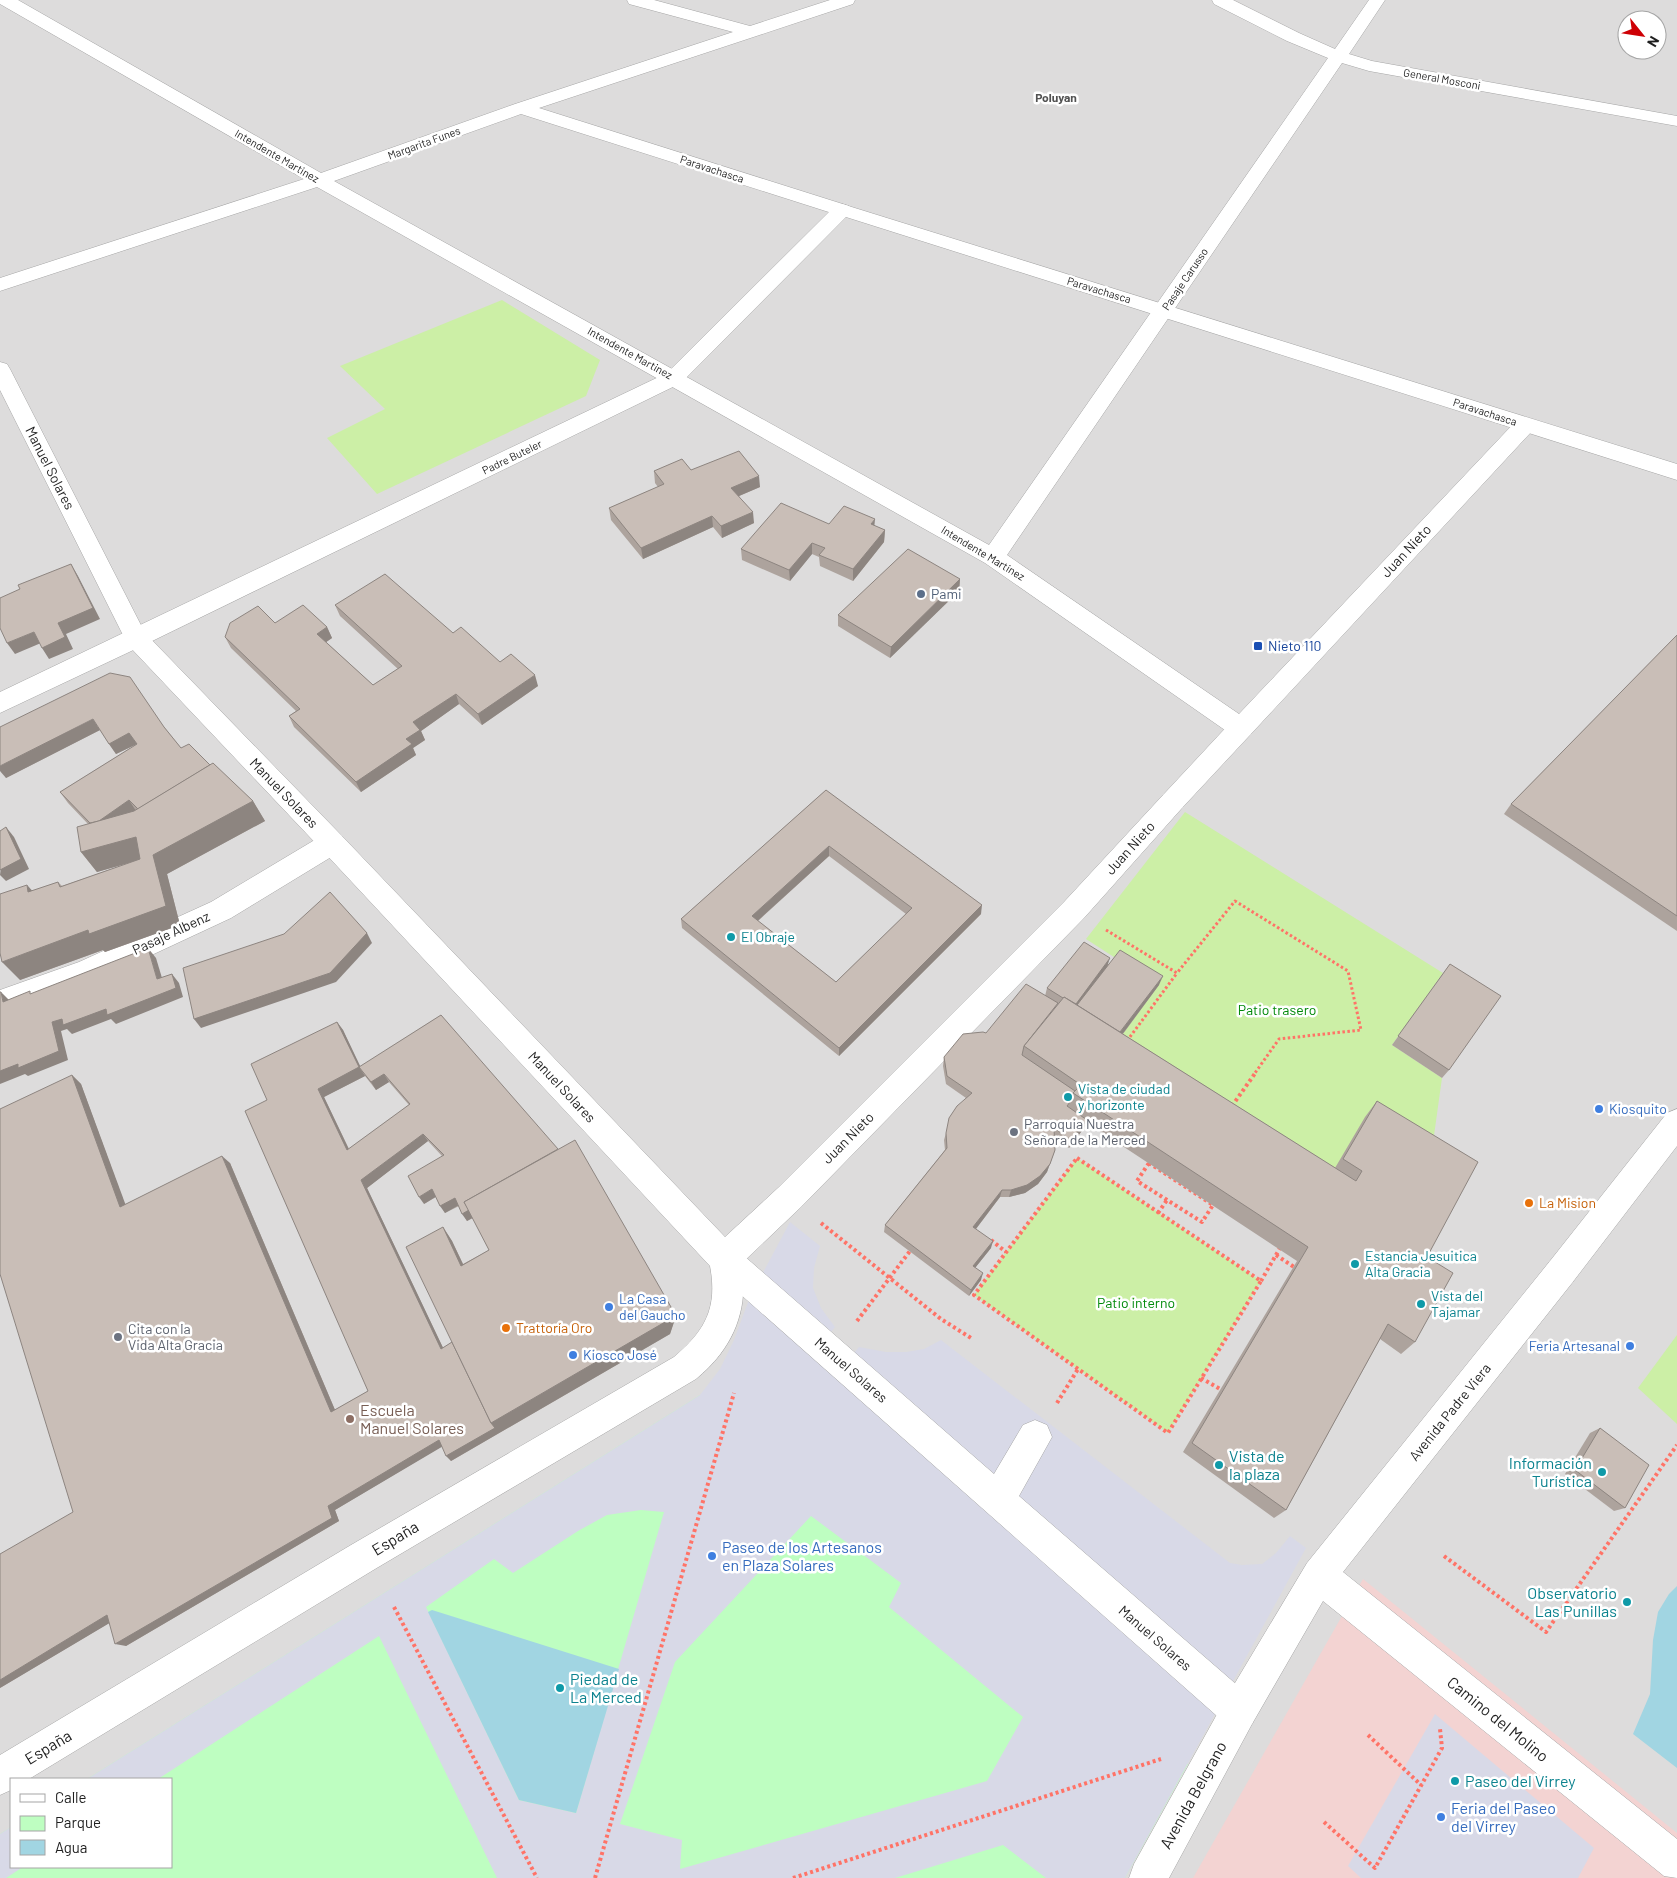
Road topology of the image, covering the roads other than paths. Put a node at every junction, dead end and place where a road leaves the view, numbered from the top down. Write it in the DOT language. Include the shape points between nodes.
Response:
graph roads {
  1 [pos="6,0"];
  2 [pos="635,0"];
  3 [pos="847,0"];
  4 [pos="1220,0"];
  5 [pos="1377,0"];
  6 [pos="752,32"];
  7 [pos="1336,57"];
  8 [pos="521,108"];
  9 [pos="1677,121"];
  10 [pos="319,180"];
  11 [pos="842,210"];
  12 [pos="0,285"];
  13 [pos="1164,310"];
  14 [pos="0,368"];
  15 [pos="674,378"];
  16 [pos="1524,425"];
  17 [pos="1677,472"];
  18 [pos="993,557"];
  19 [pos="136,639"];
  20 [pos="0,703"];
  21 [pos="1241,728"];
  22 [pos="332,842"];
  23 [pos="0,1002"];
  24 [pos="1677,1123"];
  25 [pos="724,1259"];
  26 [pos="1035,1437"];
  27 [pos="998,1500"];
  28 [pos="1319,1575"];
  29 [pos="1238,1711"];
  30 [pos="0,1776"];
  31 [pos="1677,1863"];
  32 [pos="1148,1878"];
  1 -- 10 [label="street, Intendente Martinez"];
  2 -- 6 [label="street"];
  3 -- 6 [label="street, Margarita Funes"];
  4 -- 7 [label="street, General Mosconi"];
  5 -- 7 [label="street, Pasaje Carusso"];
  6 -- 8 [label="street, Margarita Funes"];
  7 -- 9 [label="street, General Mosconi" via="1369,66"];
  7 -- 13 [label="street, Pasaje Carusso"];
  8 -- 10 [label="street, Margarita Funes"];
  8 -- 11 [label="street, Paravachasca"];
  10 -- 12 [label="street, Margarita Funes"];
  10 -- 15 [label="street, Intendente Martinez"];
  11 -- 13 [label="street, Paravachasca"];
  11 -- 15 [label="street, Padre Buteler"];
  13 -- 16 [label="street, Paravachasca"];
  13 -- 18 [label="street, Pasaje Carusso"];
  14 -- 19 [label="street, Manuel Solares"];
  15 -- 18 [label="street, Intendente Martinez"];
  15 -- 19 [label="street, Padre Buteler"];
  16 -- 17 [label="street, Paravachasca"];
  16 -- 21 [label="street, Juan Nieto"];
  18 -- 21 [label="street, Intendente Martinez"];
  19 -- 20 [label="street, Padre Buteler"];
  19 -- 22 [label="street, Manuel Solares"];
  21 -- 25 [label="street, Juan Nieto" via="1074,910 790,1197"];
  22 -- 23 [label="street, Pasaje Albenz" via="221,910 88,971"];
  22 -- 25 [label="street, Manuel Solares"];
  24 -- 28 [label="street, Avenida Padre Viera"];
  25 -- 27 [label="street, Manuel Solares"];
  25 -- 30 [label="street, España" via="729,1282 725,1316 707,1349 696,1359"];
  26 -- 27 [label="street"];
  27 -- 29 [label="street, Manuel Solares"];
  28 -- 29 [label="street, Avenida Padre Viera"];
  28 -- 31 [label="street, Camino del Molino"];
  29 -- 32 [label="street, Avenida Belgrano"];
}
